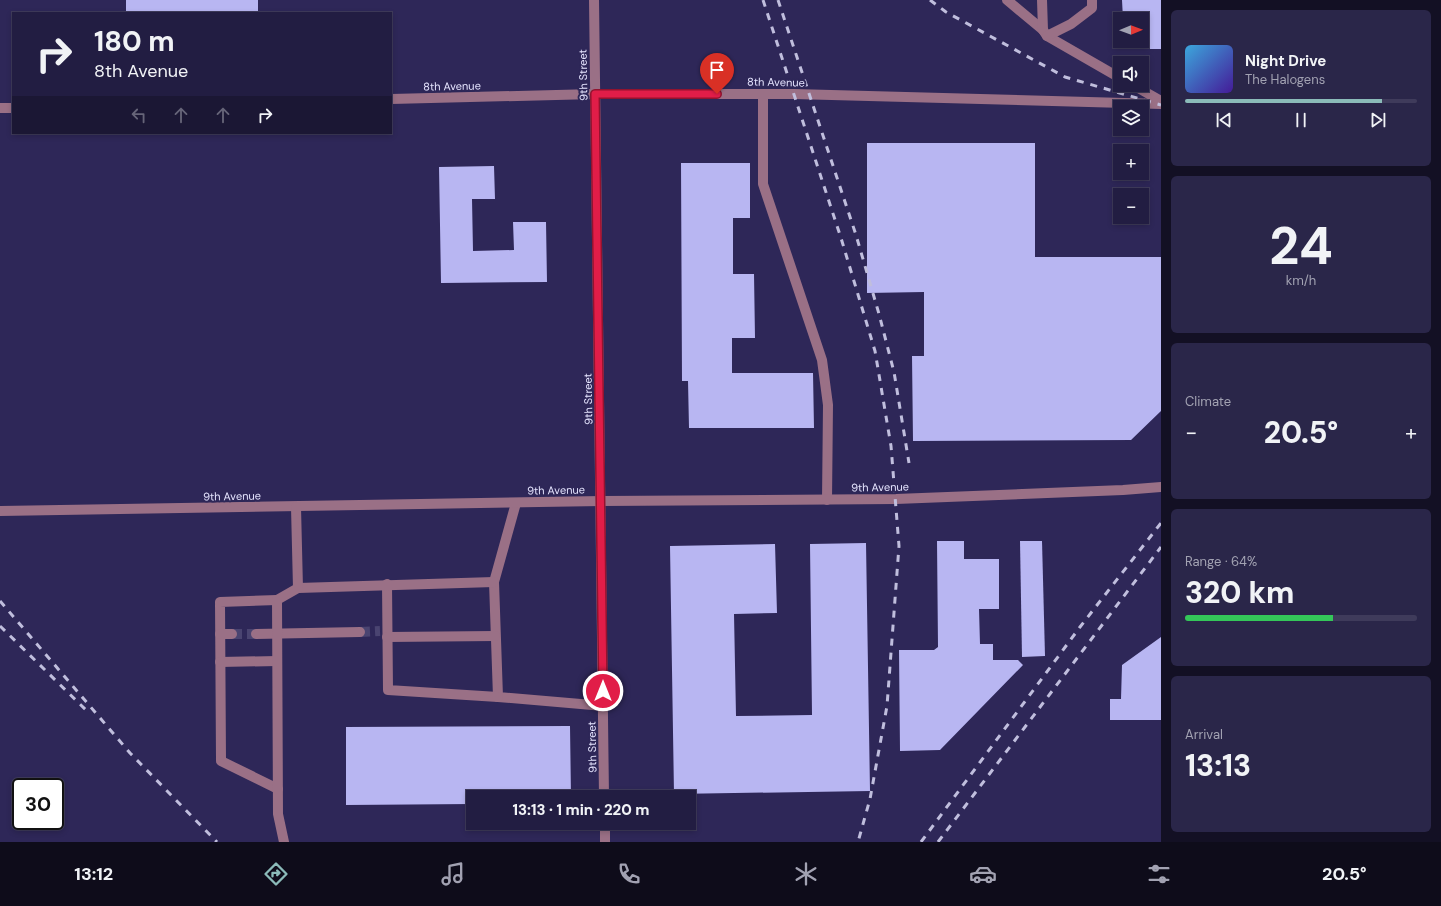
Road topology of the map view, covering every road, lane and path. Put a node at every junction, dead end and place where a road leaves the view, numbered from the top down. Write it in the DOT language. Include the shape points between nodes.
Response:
graph roads {
  1 [pos="594,0"];
  2 [pos="1007,0"];
  3 [pos="1042,0"];
  4 [pos="1092,0"];
  5 [pos="1045,33"];
  6 [pos="1113,74"];
  7 [pos="1145,92"];
  8 [pos="595,94"];
  9 [pos="763,94"];
  10 [pos="392,99"];
  11 [pos="1161,102"];
  12 [pos="0,108"];
  13 [pos="12,108"];
  14 [pos="1161,487"];
  15 [pos="827,500"];
  16 [pos="602,502"];
  17 [pos="516,503"];
  18 [pos="296,506"];
  19 [pos="0,511"];
  20 [pos="494,582"];
  21 [pos="387,584"];
  22 [pos="298,588"];
  23 [pos="277,600"];
  24 [pos="360,632"];
  25 [pos="277,633"];
  26 [pos="385,633"];
  27 [pos="220,634"];
  28 [pos="232,634"];
  29 [pos="256,634"];
  30 [pos="495,636"];
  31 [pos="278,661"];
  32 [pos="220,662"];
  33 [pos="498,697"];
  34 [pos="604,706"];
  35 [pos="278,789"];
  36 [pos="604,790"];
  37 [pos="605,830"];
  38 [pos="284,842"];
  39 [pos="605,842"];
  1 -- 8 [label="street, 9th Street"];
  2 -- 5 [label="street"];
  3 -- 5 [label="street"];
  4 -- 5 [label="street" via="1092,8 1071,24"];
  5 -- 6 [label="street"];
  7 -- 11 [label="street"];
  8 -- 9 [label="street, 8th Avenue"];
  8 -- 10 [label="street, 8th Avenue"];
  8 -- 16 [label="street, 9th Street"];
  9 -- 11 [label="street, 8th Avenue"];
  9 -- 15 [label="street" via="762,184 822,360 828,405"];
  12 -- 13 [label="street"];
  14 -- 15 [label="street, 9th Avenue" via="896,500"];
  15 -- 16 [label="street, 9th Avenue"];
  16 -- 17 [label="street, 9th Avenue"];
  16 -- 34 [label="street, 9th Street"];
  17 -- 18 [label="street, 9th Avenue"];
  17 -- 20 [label="street"];
  18 -- 19 [label="street, 9th Avenue"];
  18 -- 22 [label="street"];
  20 -- 21 [label="street"];
  20 -- 30 [label="street"];
  21 -- 22 [label="street"];
  21 -- 26 [label="street"];
  22 -- 23 [label="street"];
  23 -- 25 [label="street"];
  23 -- 27 [label="street" via="220,602"];
  24 -- 25 [label="street"];
  25 -- 29 [label="street"];
  25 -- 31 [label="street"];
  26 -- 30 [label="street"];
  26 -- 33 [label="street" via="388,690"];
  27 -- 28 [label="street"];
  27 -- 32 [label="street"];
  30 -- 33 [label="street"];
  31 -- 32 [label="street"];
  31 -- 35 [label="street"];
  32 -- 35 [label="street" via="221,761"];
  33 -- 34 [label="street"];
  34 -- 36 [label="street, 9th Street"];
  35 -- 38 [label="street" via="278,814"];
  37 -- 39 [label="street"];
}
